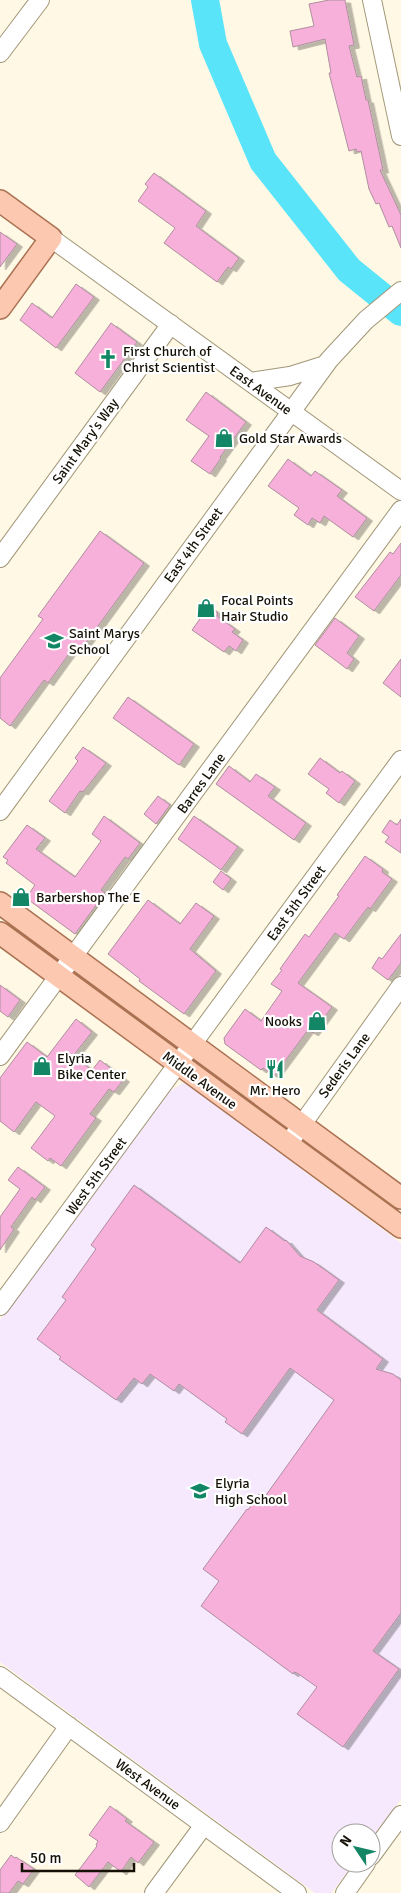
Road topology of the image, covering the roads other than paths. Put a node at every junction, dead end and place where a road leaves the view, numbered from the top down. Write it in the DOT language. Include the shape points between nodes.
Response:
graph roads {
  1 [pos="40,0"];
  2 [pos="372,0"];
  3 [pos="0,54"];
  4 [pos="397,88"];
  5 [pos="401,136"];
  6 [pos="0,201"];
  7 [pos="51,238"];
  8 [pos="401,291"];
  9 [pos="0,308"];
  10 [pos="171,324"];
  11 [pos="327,363"];
  12 [pos="250,382"];
  13 [pos="290,411"];
  14 [pos="401,491"];
  15 [pos="401,510"];
  16 [pos="0,558"];
  17 [pos="401,760"];
  18 [pos="0,810"];
  19 [pos="0,904"];
  20 [pos="0,932"];
  21 [pos="73,957"];
  22 [pos="59,976"];
  23 [pos="401,986"];
  24 [pos="191,1045"];
  25 [pos="0,1056"];
  26 [pos="178,1063"];
  27 [pos="302,1125"];
  28 [pos="288,1144"];
  29 [pos="401,1198"];
  30 [pos="401,1227"];
  31 [pos="0,1306"];
  32 [pos="0,1676"];
  33 [pos="69,1726"];
  34 [pos="401,1815"];
  35 [pos="0,1822"];
  36 [pos="204,1825"];
  37 [pos="381,1842"];
  38 [pos="359,1873"];
  39 [pos="154,1893"];
  40 [pos="297,1893"];
  41 [pos="345,1893"];
  1 -- 3 [label="street"];
  2 -- 4 [label="street"];
  4 -- 5 [label="street"];
  6 -- 7 [label="main road, East Avenue"];
  7 -- 9 [label="main road"];
  7 -- 10 [label="street, East Avenue"];
  8 -- 11 [label="street, East 4th Street" via="360,326"];
  10 -- 12 [label="street, East Avenue"];
  10 -- 16 [label="street, Saint Mary's Way"];
  11 -- 12 [label="street" via="290,376"];
  11 -- 13 [label="street, East 4th Street"];
  12 -- 13 [label="street, East Avenue"];
  13 -- 14 [label="street, East Avenue"];
  13 -- 18 [label="street, East 4th Street"];
  15 -- 21 [label="street, Barres Lane"];
  17 -- 24 [label="street, East 5th Street"];
  19 -- 21 [label="main road, Middle Avenue"];
  20 -- 22 [label="main road, Middle Avenue"];
  21 -- 22 [label="street, Barres Lane"];
  21 -- 24 [label="main road, Middle Avenue"];
  22 -- 25 [label="street, Barres Lane"];
  22 -- 26 [label="main road, Middle Avenue"];
  23 -- 27 [label="street, Sederis Lane"];
  24 -- 26 [label="street, West 5th Street"];
  24 -- 27 [label="main road, Middle Avenue"];
  26 -- 28 [label="main road, Middle Avenue"];
  26 -- 31 [label="street, West 5th Street"];
  27 -- 28 [label="street, Sederis Lane"];
  27 -- 29 [label="main road, Middle Avenue"];
  28 -- 30 [label="main road, Middle Avenue"];
  32 -- 33 [label="street, West Avenue"];
  33 -- 35 [label="street"];
  33 -- 36 [label="street, West Avenue"];
  34 -- 37 [label="street"];
  36 -- 39 [label="street"];
  36 -- 40 [label="street, West Avenue"];
  38 -- 41 [label="street"];
}
